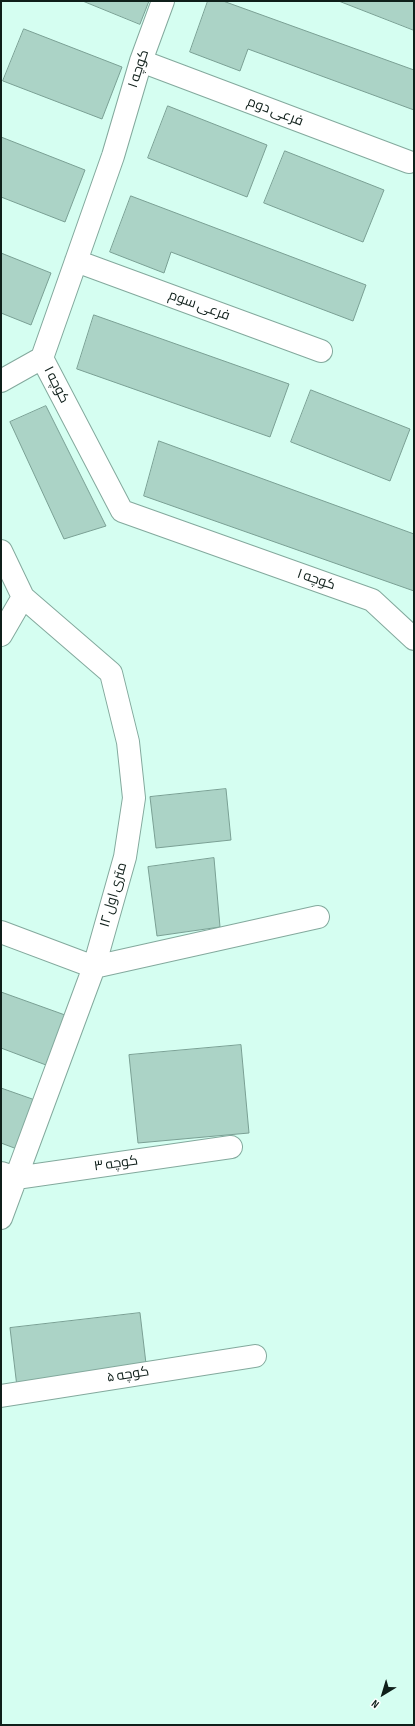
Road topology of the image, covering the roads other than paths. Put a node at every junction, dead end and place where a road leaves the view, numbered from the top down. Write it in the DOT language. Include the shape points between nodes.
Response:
graph roads {
  1 [pos="163,1"];
  2 [pos="141,61"];
  3 [pos="409,162"];
  4 [pos="76,261"];
  5 [pos="321,352"];
  6 [pos="42,358"];
  7 [pos="1,381"];
  8 [pos="1,551"];
  9 [pos="23,597"];
  10 [pos="1,635"];
  11 [pos="414,639"];
  12 [pos="318,917"];
  13 [pos="1,932"];
  14 [pos="94,967"];
  15 [pos="231,1147"];
  16 [pos="9,1176"];
  17 [pos="1,1218"];
  18 [pos="255,1356"];
  19 [pos="1,1396"];
  1 -- 2 [label="street, کوچه ۱"];
  2 -- 3 [label="street, فرعی دوم"];
  2 -- 4 [label="street, کوچه ۱" via="113,156"];
  4 -- 5 [label="street, فرعی سوم"];
  4 -- 6 [label="street, کوچه ۱"];
  6 -- 7 [label="street"];
  6 -- 11 [label="street, کوچه ۱" via="122,511 372,600"];
  8 -- 9 [label="street"];
  9 -- 10 [label="street"];
  9 -- 14 [label="street, ۱۲ متری اول" via="111,673 128,742 134,798 125,857"];
  12 -- 14 [label="street"];
  13 -- 14 [label="street"];
  14 -- 16 [label="street, ۱۲ متری اول"];
  15 -- 16 [label="street, کوچه ۳"];
  16 -- 17 [label="street, ۱۲ متری اول"];
  18 -- 19 [label="street, کوچه ۵"];
}
